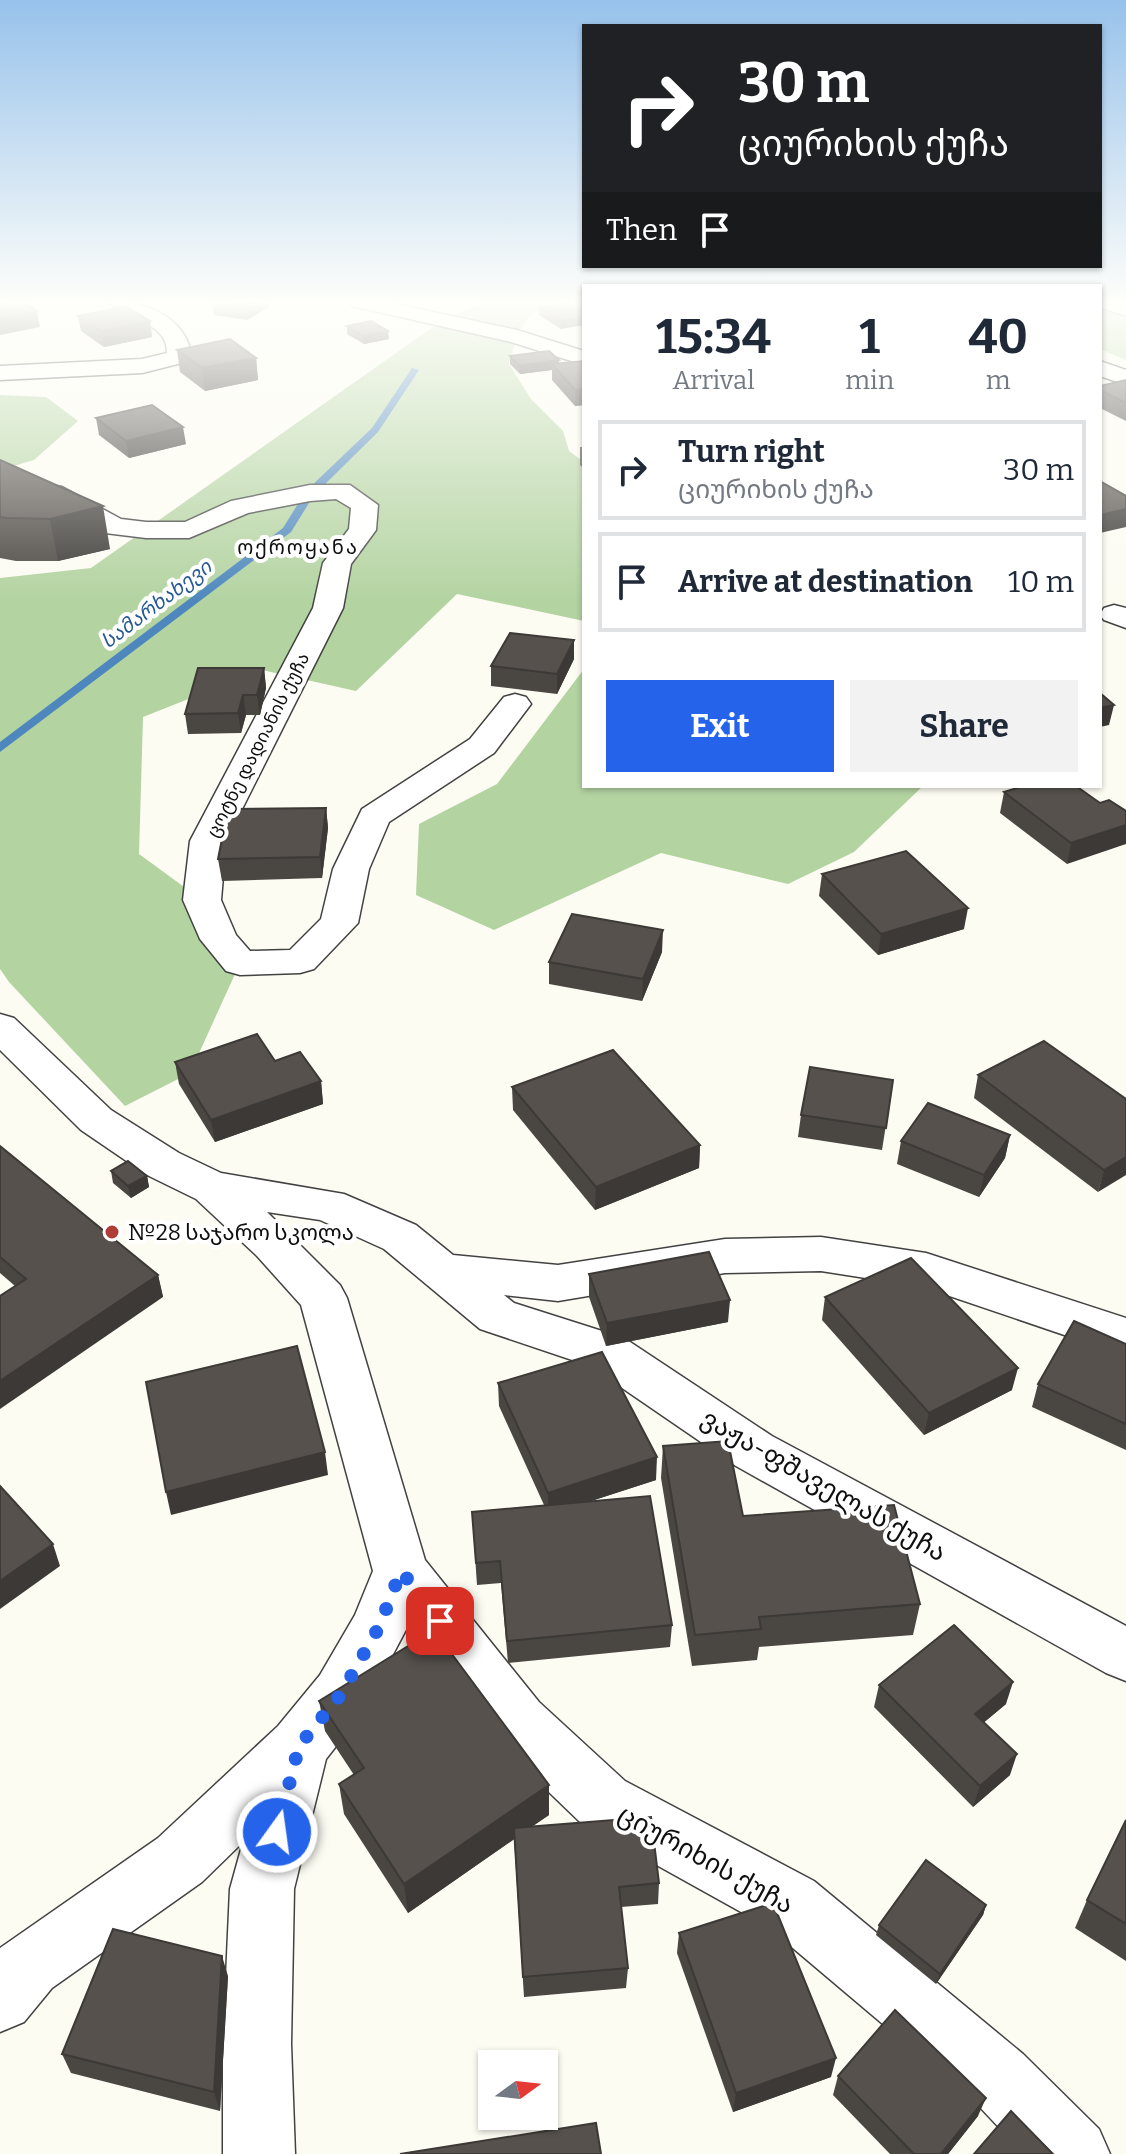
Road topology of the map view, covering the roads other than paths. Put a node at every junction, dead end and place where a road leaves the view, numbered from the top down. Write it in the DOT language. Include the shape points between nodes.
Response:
graph roads {
  1 [pos="0,486"];
  2 [pos="515,704"];
  3 [pos="0,1027"];
  4 [pos="212,1188"];
  5 [pos="441,1271"];
  6 [pos="1126,1337"];
  7 [pos="401,1571"];
  8 [pos="1126,1655"];
  9 [pos="299,1746"];
  10 [pos="0,1998"];
  11 [pos="259,2154"];
  12 [pos="1074,2154"];
  1 -- 2 [label="street, ცოტნე დადიანის ქუჩა" via="53,493 115,527 146,530 189,530 240,507 310,493 341,491 365,505 362,530 337,563 328,608 208,841 202,900 219,939 240,963 300,961 339,923 351,869 374,816 482,746"];
  3 -- 4 [label="street" via="96,1120 163,1164"];
  4 -- 5 [label="street, ვაჟა-ფშაველას ქუჩა" via="328,1205 400,1237"];
  4 -- 7 [label="street" via="323,1298"];
  5 -- 6 [label="street" via="558,1283 725,1256 821,1254 926,1270"];
  5 -- 8 [label="street, ვაჟა-ფშაველას ქუჩა" via="497,1316 607,1352 754,1451"];
  7 -- 9 [label="street" via="379,1627 341,1694"];
  7 -- 12 [label="street, ციურიხის ქუჩა" via="518,1722 603,1802 791,1904 999,2078"];
  9 -- 10 [label="street" via="180,1860 29,1965"];
  9 -- 11 [label="street" via="262,1889"];
}
